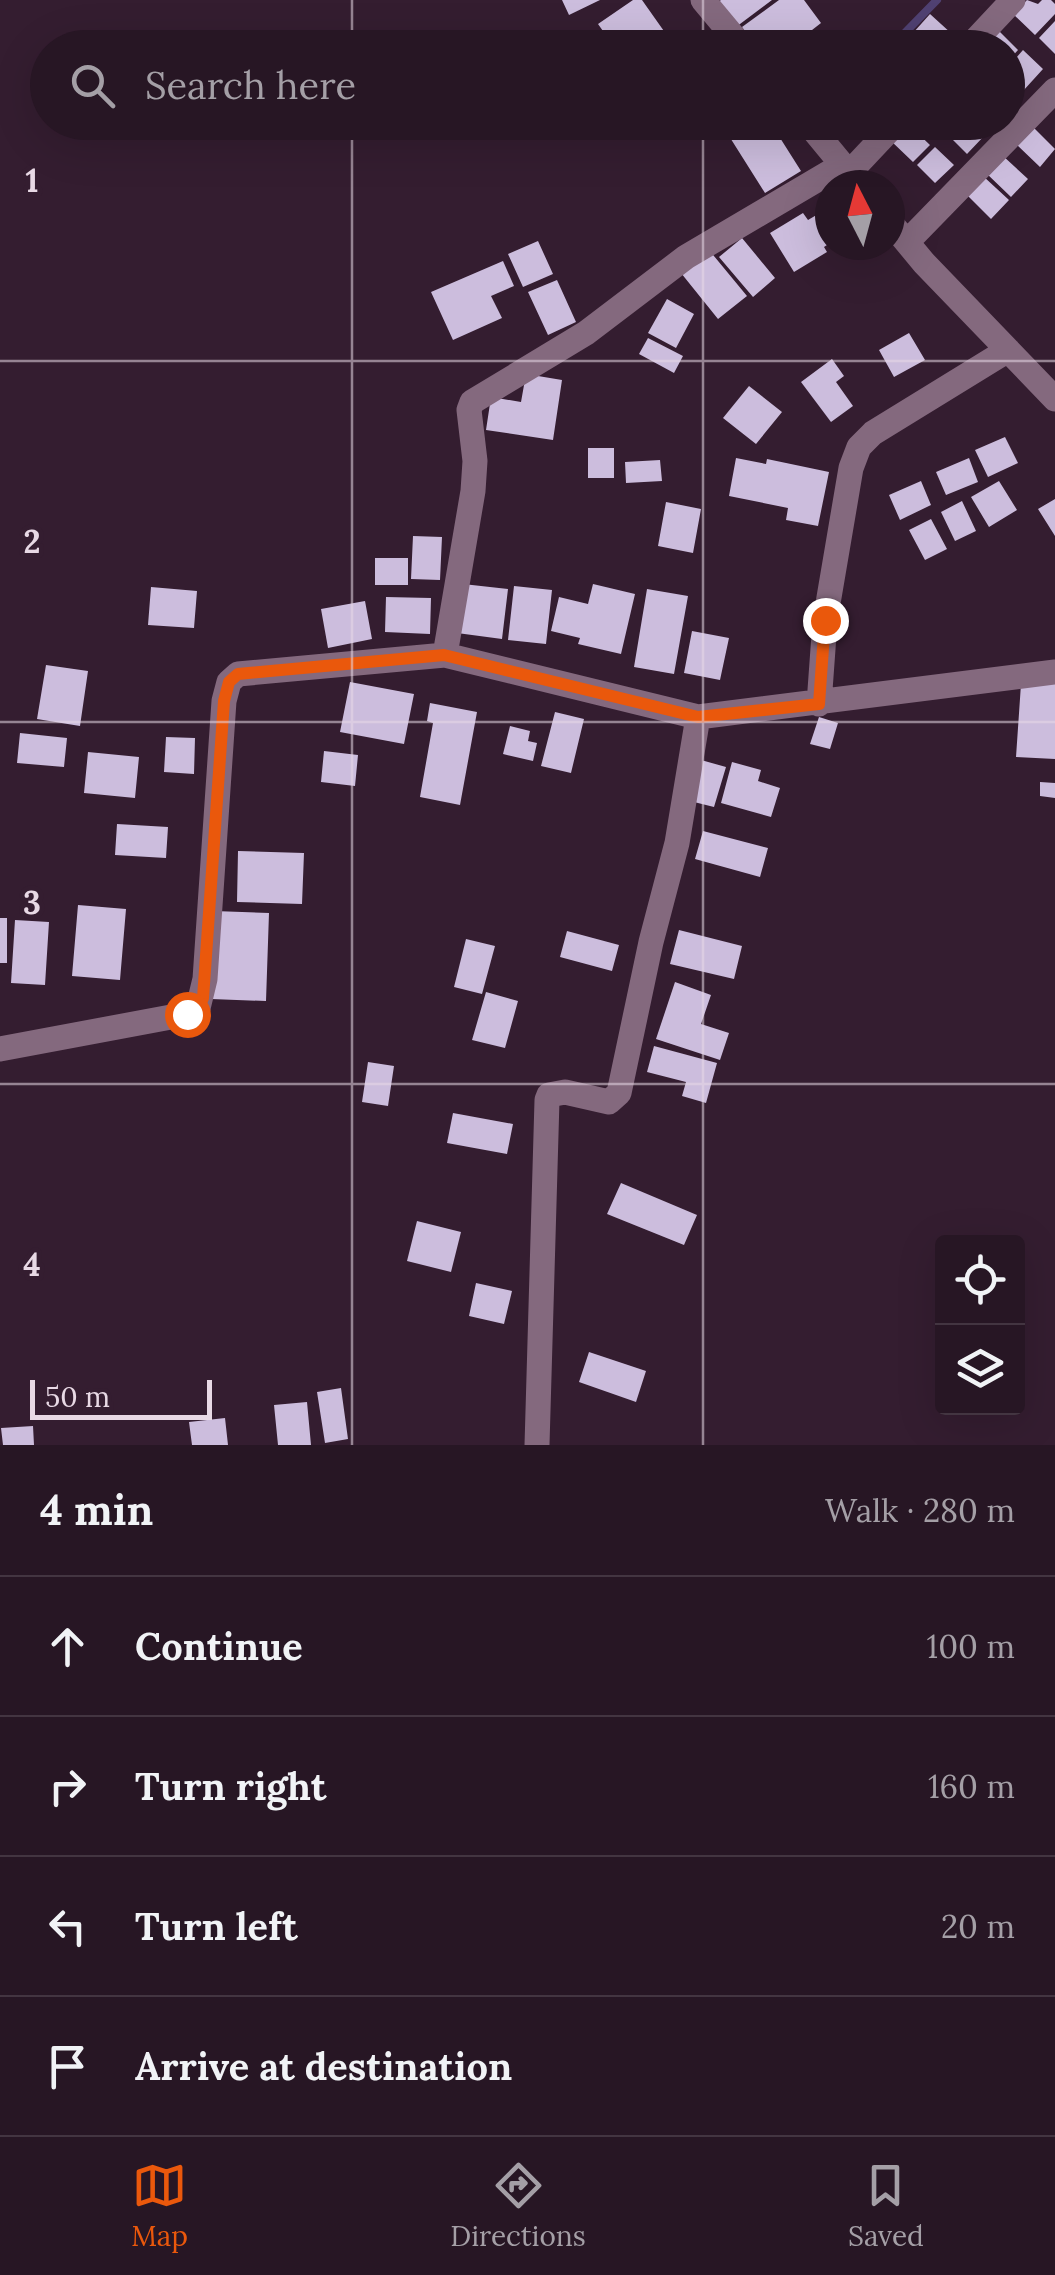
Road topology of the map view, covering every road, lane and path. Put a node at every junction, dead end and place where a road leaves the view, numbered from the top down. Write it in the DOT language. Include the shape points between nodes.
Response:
graph roads {
  1 [pos="704,0"];
  2 [pos="1013,0"];
  3 [pos="729,30"];
  4 [pos="985,30"];
  5 [pos="1055,90"];
  6 [pos="1025,121"];
  7 [pos="821,140"];
  8 [pos="881,140"];
  9 [pos="1006,140"];
  10 [pos="846,170"];
  11 [pos="854,170"];
  12 [pos="815,192"];
  13 [pos="905,240"];
  14 [pos="907,242"];
  15 [pos="1008,350"];
  16 [pos="1055,399"];
  17 [pos="444,655"];
  18 [pos="1055,672"];
  19 [pos="819,704"];
  20 [pos="698,717"];
  21 [pos="0,1049"];
  22 [pos="537,1445"];
  1 -- 3 [label="street"];
  2 -- 4 [label="street"];
  5 -- 6 [label="street"];
  7 -- 10 [label="street"];
  8 -- 11 [label="street"];
  9 -- 14 [label="street"];
  12 -- 17 [label="street" via="686,257 586,334 472,402 472,491"];
  13 -- 14 [label="street"];
  14 -- 15 [label="street"];
  15 -- 16 [label="street"];
  15 -- 19 [label="street" via="860,447 850,468 825,620"];
  17 -- 20 [label="street"];
  17 -- 21 [label="street" via="238,674 224,701 198,1008"];
  18 -- 19 [label="street"];
  19 -- 20 [label="street"];
  20 -- 22 [label="street" via="677,843 619,1093 609,1102 565,1092 547,1100"];
}
